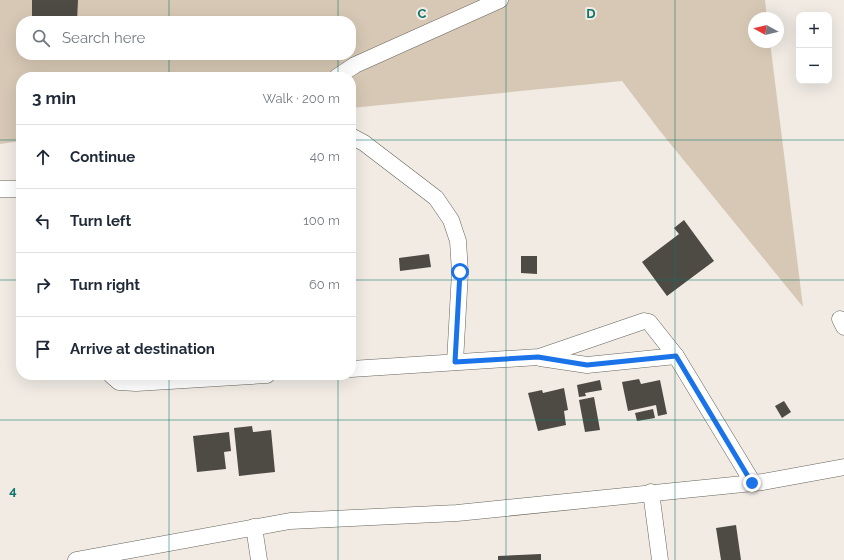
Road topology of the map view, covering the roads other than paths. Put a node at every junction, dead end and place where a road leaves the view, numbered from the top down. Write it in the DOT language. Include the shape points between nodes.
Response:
graph roads {
  1 [pos="500,0"];
  2 [pos="345,72"];
  3 [pos="356,139"];
  4 [pos="16,189"];
  5 [pos="0,190"];
  6 [pos="676,356"];
  7 [pos="538,357"];
  8 [pos="455,362"];
  9 [pos="356,369"];
  10 [pos="117,380"];
  11 [pos="185,380"];
  12 [pos="844,467"];
  13 [pos="752,483"];
  14 [pos="651,492"];
  15 [pos="254,527"];
  16 [pos="101,558"];
  17 [pos="76,560"];
  18 [pos="259,560"];
  19 [pos="660,560"];
  1 -- 2 [label="street"];
  3 -- 8 [label="street" via="436,198 451,220 458,241 460,272"];
  4 -- 5 [label="street"];
  6 -- 7 [label="street" via="587,365"];
  6 -- 7 [label="street" via="649,322 644,322"];
  6 -- 13 [label="street"];
  7 -- 8 [label="street"];
  8 -- 9 [label="street"];
  10 -- 11 [label="street" via="136,383"];
  12 -- 13 [label="street"];
  13 -- 14 [label="street"];
  14 -- 15 [label="street" via="457,513 290,521"];
  14 -- 19 [label="street"];
  15 -- 16 [label="street"];
  15 -- 18 [label="street"];
  16 -- 17 [label="street"];
}
